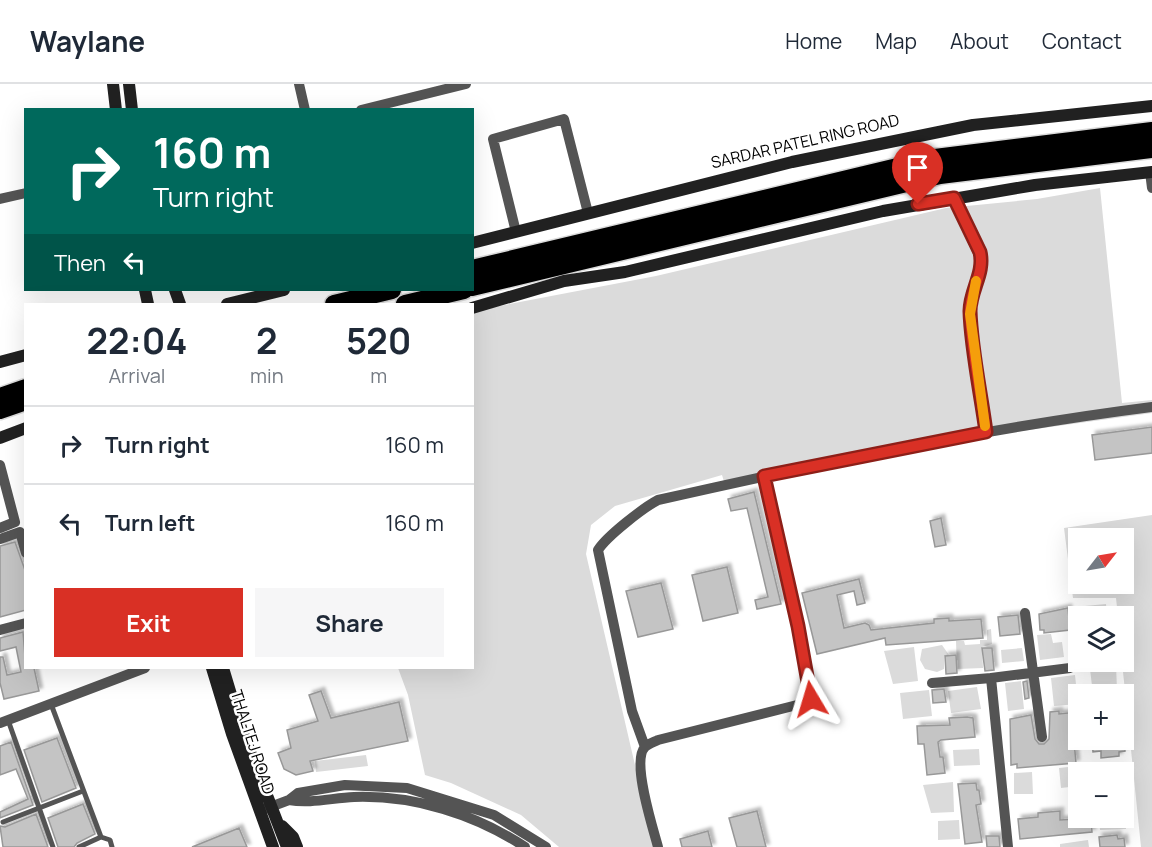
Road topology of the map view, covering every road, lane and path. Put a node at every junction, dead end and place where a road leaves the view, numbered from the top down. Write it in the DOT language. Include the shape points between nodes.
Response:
graph roads {
  1 [pos="113,84"];
  2 [pos="129,84"];
  3 [pos="299,84"];
  4 [pos="465,84"];
  5 [pos="1152,106"];
  6 [pos="116,108"];
  7 [pos="132,108"];
  8 [pos="305,108"];
  9 [pos="369,108"];
  10 [pos="1152,131"];
  11 [pos="1152,149"];
  12 [pos="1151,172"];
  13 [pos="1152,188"];
  14 [pos="24,193"];
  15 [pos="954,198"];
  16 [pos="0,199"];
  17 [pos="588,213"];
  18 [pos="516,232"];
  19 [pos="474,242"];
  20 [pos="474,269"];
  21 [pos="474,287"];
  22 [pos="280,291"];
  23 [pos="388,291"];
  24 [pos="460,291"];
  25 [pos="231,303"];
  26 [pos="338,303"];
  27 [pos="409,303"];
  28 [pos="474,307"];
  29 [pos="24,356"];
  30 [pos="0,362"];
  31 [pos="24,389"];
  32 [pos="0,397"];
  33 [pos="24,402"];
  34 [pos="1152,407"];
  35 [pos="0,410"];
  36 [pos="24,429"];
  37 [pos="986,432"];
  38 [pos="0,438"];
  39 [pos="0,465"];
  40 [pos="764,476"];
  41 [pos="0,528"];
  42 [pos="0,539"];
  43 [pos="24,546"];
  44 [pos="1025,612"];
  45 [pos="24,624"];
  46 [pos="0,630"];
  47 [pos="1068,668"];
  48 [pos="141,669"];
  49 [pos="212,669"];
  50 [pos="223,669"];
  51 [pos="1033,673"];
  52 [pos="991,678"];
  53 [pos="932,683"];
  54 [pos="51,704"];
  55 [pos="4,722"];
  56 [pos="1042,737"];
  57 [pos="645,747"];
  58 [pos="83,791"];
  59 [pos="289,801"];
  60 [pos="272,806"];
  61 [pos="39,808"];
  62 [pos="258,812"];
  63 [pos="277,821"];
  64 [pos="3,822"];
  65 [pos="264,826"];
  66 [pos="101,837"];
  67 [pos="53,847"];
  68 [pos="79,847"];
  69 [pos="112,847"];
  70 [pos="266,847"];
  71 [pos="273,847"];
  72 [pos="287,847"];
  73 [pos="297,847"];
  74 [pos="525,847"];
  75 [pos="546,847"];
  76 [pos="658,847"];
  77 [pos="1008,847"];
  1 -- 6 [label="street"];
  2 -- 7 [label="street"];
  3 -- 8 [label="street"];
  4 -- 9 [label="street"];
  5 -- 17 [label="street, SARDAR PATEL RING ROAD" via="973,124 792,162"];
  10 -- 20 [label="highway" via="935,158"];
  11 -- 21 [label="highway" via="940,175"];
  12 -- 13 [label="street"];
  12 -- 15 [label="street"];
  14 -- 16 [label="street"];
  15 -- 28 [label="street" via="883,211 625,273 564,281"];
  15 -- 37 [label="street" via="982,262 972,291 970,314"];
  17 -- 18 [label="street, SARDAR PATEL RING ROAD"];
  17 -- 18 [label="street" via="564,119 493,139"];
  18 -- 19 [label="street, SARDAR PATEL RING ROAD"];
  22 -- 25 [label="street"];
  23 -- 26 [label="highway"];
  24 -- 27 [label="highway"];
  29 -- 30 [label="street"];
  31 -- 32 [label="highway"];
  33 -- 35 [label="highway"];
  34 -- 37 [label="street"];
  36 -- 38 [label="street"];
  37 -- 40 [label="street"];
  39 -- 41 [label="street" via="15,522"];
  40 -- 57 [label="street" via="658,500 598,550 632,711"];
  40 -- 57 [label="street" via="811,699 658,740"];
  42 -- 43 [label="street" via="20,532"];
  44 -- 51 [label="street"];
  45 -- 46 [label="street"];
  47 -- 51 [label="street"];
  48 -- 54 [label="street"];
  49 -- 62 [label="street, THALTEJ ROAD"];
  50 -- 60 [label="street" via="242,731"];
  51 -- 52 [label="street"];
  51 -- 56 [label="street"];
  52 -- 53 [label="street"];
  52 -- 77 [label="street"];
  54 -- 55 [label="street"];
  54 -- 58 [label="lane"];
  55 -- 61 [label="lane"];
  57 -- 76 [label="street" via="640,759 648,814"];
  58 -- 61 [label="lane"];
  58 -- 66 [label="lane"];
  59 -- 60 [label="street"];
  59 -- 74 [label="street" via="354,797 409,800 486,825"];
  59 -- 75 [label="street" via="298,793 345,786 407,788 494,815"];
  60 -- 62 [label="street"];
  60 -- 63 [label="street"];
  61 -- 64 [label="lane"];
  61 -- 67 [label="lane"];
  62 -- 65 [label="street, THALTEJ ROAD"];
  63 -- 72 [label="street"];
  63 -- 73 [label="street"];
  65 -- 70 [label="street"];
  65 -- 71 [label="street, THALTEJ ROAD"];
  66 -- 68 [label="lane"];
  66 -- 69 [label="lane" via="110,840"];
}
